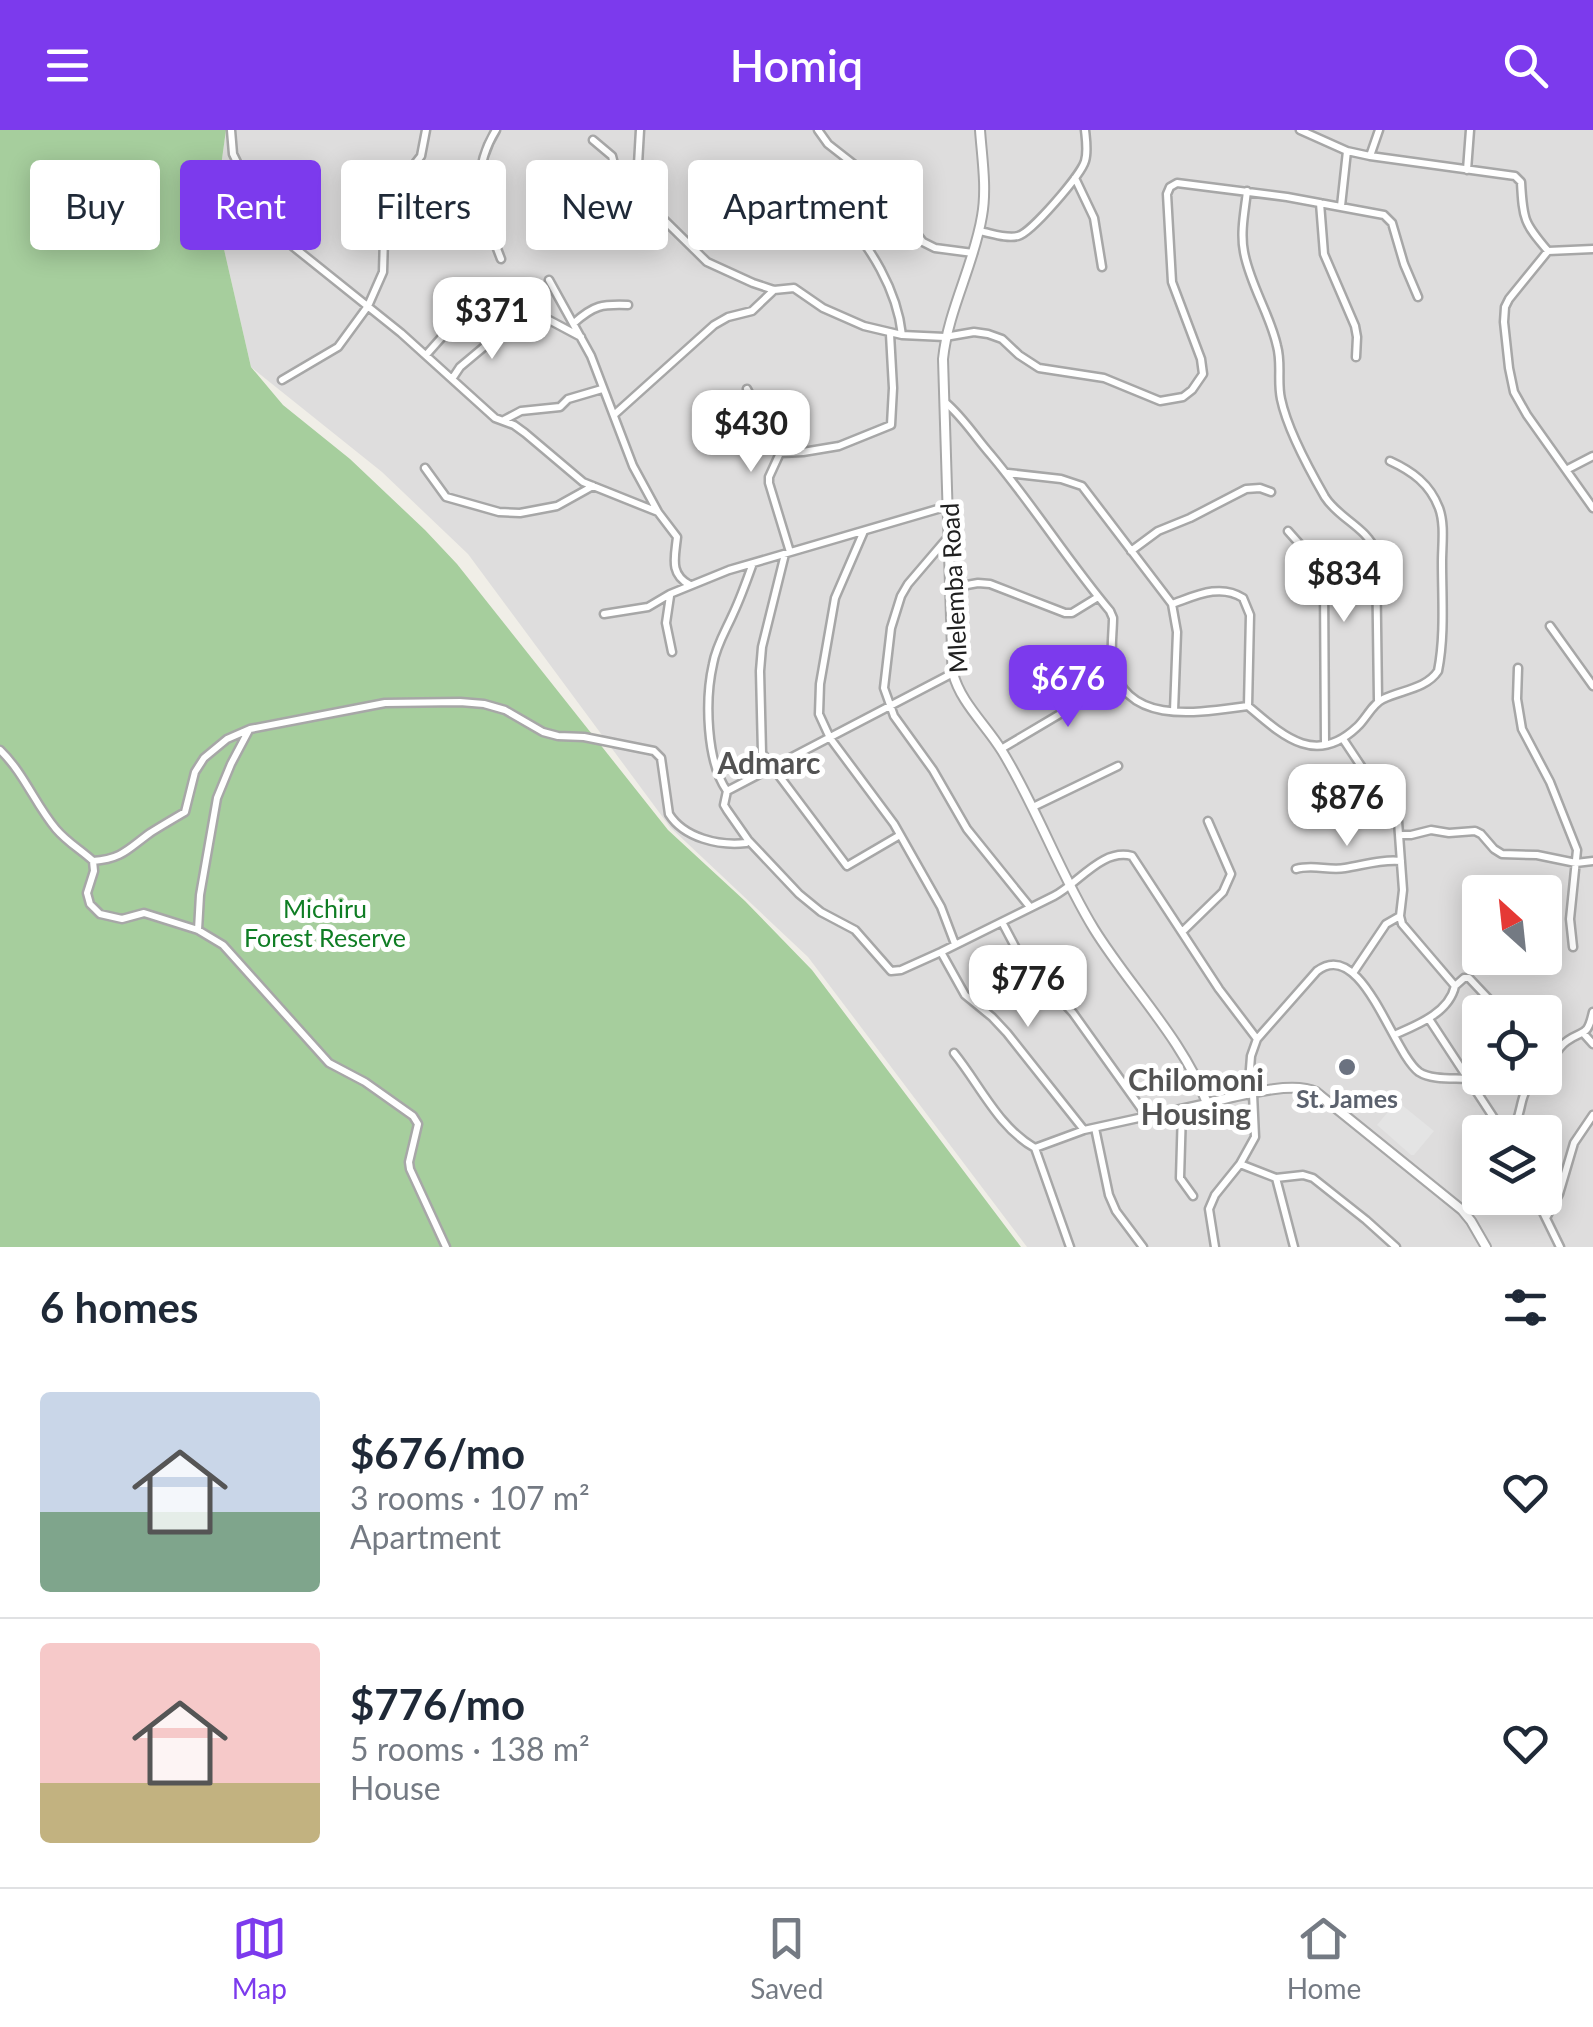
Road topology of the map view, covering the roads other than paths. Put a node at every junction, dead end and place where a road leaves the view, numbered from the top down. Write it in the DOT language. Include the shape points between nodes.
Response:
graph roads {
  1 [pos="231,130"];
  2 [pos="426,130"];
  3 [pos="496,130"];
  4 [pos="640,130"];
  5 [pos="818,130"];
  6 [pos="980,130"];
  7 [pos="1085,130"];
  8 [pos="1300,130"];
  9 [pos="1379,130"];
  10 [pos="1470,130"];
  11 [pos="594,140"];
  12 [pos="1347,151"];
  13 [pos="1370,156"];
  14 [pos="613,160"];
  15 [pos="639,160"];
  16 [pos="1467,170"];
  17 [pos="1075,178"];
  18 [pos="1246,191"];
  19 [pos="1320,204"];
  20 [pos="1341,206"];
  21 [pos="668,224"];
  22 [pos="979,231"];
  23 [pos="1593,249"];
  24 [pos="867,250"];
  25 [pos="1548,251"];
  26 [pos="973,253"];
  27 [pos="502,259"];
  28 [pos="1102,267"];
  29 [pos="549,280"];
  30 [pos="774,290"];
  31 [pos="1418,297"];
  32 [pos="522,298"];
  33 [pos="628,305"];
  34 [pos="368,306"];
  35 [pos="574,323"];
  36 [pos="508,326"];
  37 [pos="450,328"];
  38 [pos="890,334"];
  39 [pos="902,335"];
  40 [pos="946,337"];
  41 [pos="582,338"];
  42 [pos="426,355"];
  43 [pos="1356,357"];
  44 [pos="282,380"];
  45 [pos="452,380"];
  46 [pos="602,388"];
  47 [pos="747,389"];
  48 [pos="944,401"];
  49 [pos="614,415"];
  50 [pos="504,420"];
  51 [pos="780,453"];
  52 [pos="1593,456"];
  53 [pos="1390,461"];
  54 [pos="425,468"];
  55 [pos="1566,470"];
  56 [pos="1007,473"];
  57 [pos="593,486"];
  58 [pos="1272,492"];
  59 [pos="949,505"];
  60 [pos="1593,508"];
  61 [pos="658,512"];
  62 [pos="864,531"];
  63 [pos="1288,532"];
  64 [pos="950,536"];
  65 [pos="1131,550"];
  66 [pos="788,553"];
  67 [pos="753,562"];
  68 [pos="692,585"];
  69 [pos="950,588"];
  70 [pos="670,594"];
  71 [pos="1098,597"];
  72 [pos="1172,604"];
  73 [pos="604,614"];
  74 [pos="1550,626"];
  75 [pos="672,652"];
  76 [pos="1518,668"];
  77 [pos="953,673"];
  78 [pos="1119,683"];
  79 [pos="1593,686"];
  80 [pos="1378,700"];
  81 [pos="888,706"];
  82 [pos="1248,706"];
  83 [pos="1174,711"];
  84 [pos="250,729"];
  85 [pos="830,738"];
  86 [pos="1343,738"];
  87 [pos="1325,744"];
  88 [pos="1001,749"];
  89 [pos="0,750"];
  90 [pos="1118,766"];
  91 [pos="774,769"];
  92 [pos="728,792"];
  93 [pos="1033,807"];
  94 [pos="1208,821"];
  95 [pos="900,835"];
  96 [pos="1400,835"];
  97 [pos="748,840"];
  98 [pos="93,860"];
  99 [pos="1401,861"];
  100 [pos="1593,861"];
  101 [pos="1576,863"];
  102 [pos="1296,869"];
  103 [pos="1070,888"];
  104 [pos="1030,907"];
  105 [pos="1400,916"];
  106 [pos="1002,922"];
  107 [pos="198,930"];
  108 [pos="1183,931"];
  109 [pos="955,944"];
  110 [pos="1573,947"];
  111 [pos="941,952"];
  112 [pos="1353,972"];
  113 [pos="1454,986"];
  114 [pos="1484,995"];
  115 [pos="1593,1012"];
  116 [pos="1430,1019"];
  117 [pos="1584,1034"];
  118 [pos="1394,1035"];
  119 [pos="1257,1039"];
  120 [pos="1593,1044"];
  121 [pos="1562,1046"];
  122 [pos="954,1053"];
  123 [pos="1462,1072"];
  124 [pos="1462,1079"];
  125 [pos="1251,1094"];
  126 [pos="1206,1102"];
  127 [pos="1182,1110"];
  128 [pos="1593,1115"];
  129 [pos="1148,1118"];
  130 [pos="1094,1128"];
  131 [pos="1084,1130"];
  132 [pos="1034,1148"];
  133 [pos="1240,1164"];
  134 [pos="1276,1178"];
  135 [pos="1193,1196"];
  136 [pos="1544,1215"];
  137 [pos="1546,1218"];
  138 [pos="446,1247"];
  139 [pos="1070,1247"];
  140 [pos="1143,1247"];
  141 [pos="1216,1247"];
  142 [pos="1294,1247"];
  143 [pos="1396,1247"];
  144 [pos="1486,1247"];
  145 [pos="1560,1247"];
  1 -- 34 [label="street" via="232,154 268,224"];
  2 -- 34 [label="street" via="421,156 385,202 383,272"];
  3 -- 27 [label="street" via="483,153 479,193"];
  4 -- 15 [label="street"];
  5 -- 26 [label="street" via="879,184 924,242"];
  6 -- 22 [label="street, Mlelemba Road"];
  7 -- 17 [label="street" via="1085,163"];
  8 -- 12 [label="street"];
  9 -- 13 [label="street"];
  10 -- 16 [label="street"];
  11 -- 14 [label="street"];
  12 -- 13 [label="street"];
  12 -- 20 [label="street"];
  13 -- 16 [label="street"];
  16 -- 25 [label="street" via="1519,178 1526,224"];
  17 -- 22 [label="street" via="1022,235"];
  17 -- 28 [label="street" via="1094,218"];
  18 -- 19 [label="street"];
  18 -- 40 [label="street" via="1182,182 1168,190 1172,282 1203,366 1199,382 1183,397 1160,401 1104,378 1040,368 988,334"];
  18 -- 80 [label="street" via="1244,254 1276,340 1283,407 1329,503 1368,536 1376,552"];
  19 -- 20 [label="street"];
  19 -- 43 [label="street" via="1324,254 1355,326"];
  20 -- 31 [label="street" via="1390,220"];
  21 -- 30 [label="street" via="706,262"];
  22 -- 26 [label="street, Mlelemba Road"];
  23 -- 25 [label="street"];
  24 -- 39 [label="street" via="890,286"];
  25 -- 55 [label="street" via="1505,307 1504,322 1514,392"];
  26 -- 40 [label="street, Mlelemba Road"];
  29 -- 35 [label="street"];
  30 -- 38 [label="street" via="794,288 836,314"];
  30 -- 49 [label="street" via="752,311 714,325"];
  32 -- 41 [label="street"];
  33 -- 35 [label="street" via="602,304"];
  34 -- 42 [label="street"];
  34 -- 44 [label="street" via="338,348"];
  35 -- 41 [label="street"];
  36 -- 45 [label="street"];
  37 -- 42 [label="street"];
  38 -- 39 [label="street"];
  38 -- 51 [label="street" via="891,424 839,446"];
  39 -- 40 [label="street"];
  40 -- 48 [label="street, Mlelemba Road"];
  41 -- 46 [label="street"];
  42 -- 45 [label="street"];
  45 -- 50 [label="street"];
  46 -- 49 [label="street"];
  46 -- 50 [label="street" via="560,407"];
  47 -- 51 [label="street"];
  48 -- 56 [label="street"];
  48 -- 59 [label="street, Mlelemba Road"];
  49 -- 61 [label="street"];
  50 -- 57 [label="street"];
  51 -- 66 [label="street" via="769,483"];
  52 -- 55 [label="street"];
  53 -- 80 [label="street" via="1419,478 1440,509 1441,645 1432,679"];
  54 -- 57 [label="street" via="446,497 498,512 557,506"];
  55 -- 60 [label="street"];
  56 -- 65 [label="street" via="1082,486"];
  56 -- 71 [label="street"];
  57 -- 61 [label="street"];
  58 -- 65 [label="street" via="1246,488"];
  59 -- 62 [label="street"];
  59 -- 64 [label="street, Mlelemba Road"];
  61 -- 68 [label="street" via="677,536 676,572"];
  62 -- 66 [label="street"];
  62 -- 85 [label="street" via="836,591 820,684 819,714"];
  63 -- 87 [label="street" via="1324,584"];
  64 -- 69 [label="street, Mlelemba Road"];
  64 -- 81 [label="street" via="897,606 884,680"];
  65 -- 72 [label="street"];
  66 -- 67 [label="street"];
  66 -- 91 [label="street" via="760,670 762,753"];
  67 -- 68 [label="street"];
  67 -- 92 [label="street" via="710,680 711,745"];
  68 -- 70 [label="street"];
  69 -- 71 [label="street" via="990,584 1072,614"];
  69 -- 77 [label="street, Mlelemba Road"];
  70 -- 73 [label="street" via="648,607"];
  70 -- 75 [label="street" via="666,624"];
  71 -- 78 [label="street" via="1112,614"];
  72 -- 82 [label="street" via="1224,590 1242,598 1250,614"];
  72 -- 83 [label="street"];
  74 -- 79 [label="street"];
  76 -- 101 [label="street" via="1522,729 1575,844"];
  77 -- 81 [label="street"];
  77 -- 88 [label="street, Mlelemba Road"];
  78 -- 83 [label="street" via="1137,703"];
  78 -- 88 [label="street"];
  80 -- 86 [label="street"];
  81 -- 85 [label="street"];
  81 -- 104 [label="street" via="967,829"];
  82 -- 83 [label="street"];
  82 -- 87 [label="street" via="1295,743"];
  84 -- 97 [label="street" via="385,703 484,704 558,736 654,751 661,758 672,820 700,838"];
  84 -- 98 [label="street" via="204,758 184,812 126,853"];
  84 -- 107 [label="street" via="217,798"];
  85 -- 91 [label="street"];
  85 -- 95 [label="street"];
  86 -- 87 [label="street"];
  86 -- 96 [label="street" via="1368,786 1395,813"];
  88 -- 93 [label="street, Mlelemba Road"];
  89 -- 98 [label="street" via="55,828"];
  90 -- 93 [label="street"];
  91 -- 92 [label="street"];
  91 -- 95 [label="street" via="847,866"];
  92 -- 97 [label="street" via="724,805"];
  93 -- 103 [label="street, Mlelemba Road"];
  94 -- 108 [label="street" via="1230,874 1223,892"];
  95 -- 109 [label="street"];
  96 -- 99 [label="street"];
  96 -- 101 [label="street" via="1475,831 1502,854"];
  97 -- 111 [label="street" via="799,894 854,930 891,971"];
  98 -- 107 [label="street" via="87,892 100,914 122,919 144,913"];
  99 -- 102 [label="street"];
  99 -- 105 [label="street"];
  100 -- 101 [label="street"];
  101 -- 110 [label="street"];
  103 -- 104 [label="street"];
  103 -- 108 [label="street" via="1108,858 1132,856"];
  103 -- 126 [label="street, Mlelemba Road" via="1188,1062"];
  104 -- 106 [label="street"];
  105 -- 112 [label="street" via="1381,930"];
  105 -- 113 [label="street"];
  106 -- 109 [label="street"];
  106 -- 129 [label="street" via="1020,956 1073,1013"];
  107 -- 138 [label="street" via="223,945 328,1063 416,1120 410,1169"];
  108 -- 119 [label="street"];
  109 -- 111 [label="street"];
  111 -- 131 [label="street" via="965,995 1007,1033"];
  112 -- 118 [label="street"];
  112 -- 119 [label="street" via="1335,963 1323,966"];
  113 -- 114 [label="street" via="1469,978"];
  113 -- 116 [label="street"];
  115 -- 117 [label="street"];
  116 -- 118 [label="street"];
  116 -- 123 [label="street"];
  117 -- 120 [label="street"];
  117 -- 121 [label="street"];
  118 -- 124 [label="street" via="1417,1070"];
  119 -- 125 [label="street"];
  122 -- 132 [label="street" via="1001,1119"];
  125 -- 126 [label="street"];
  125 -- 133 [label="street" via="1255,1138"];
  125 -- 144 [label="street" via="1291,1087 1316,1092 1462,1210"];
  126 -- 127 [label="street"];
  127 -- 129 [label="street"];
  127 -- 135 [label="street" via="1180,1178"];
  128 -- 137 [label="street" via="1574,1143"];
  129 -- 130 [label="street"];
  130 -- 131 [label="street"];
  130 -- 140 [label="street" via="1109,1195"];
  131 -- 132 [label="street"];
  132 -- 139 [label="street"];
  133 -- 134 [label="street"];
  133 -- 141 [label="street" via="1211,1201"];
  134 -- 142 [label="street"];
  134 -- 143 [label="street" via="1313,1178"];
  136 -- 137 [label="street"];
  137 -- 145 [label="street"];
}
